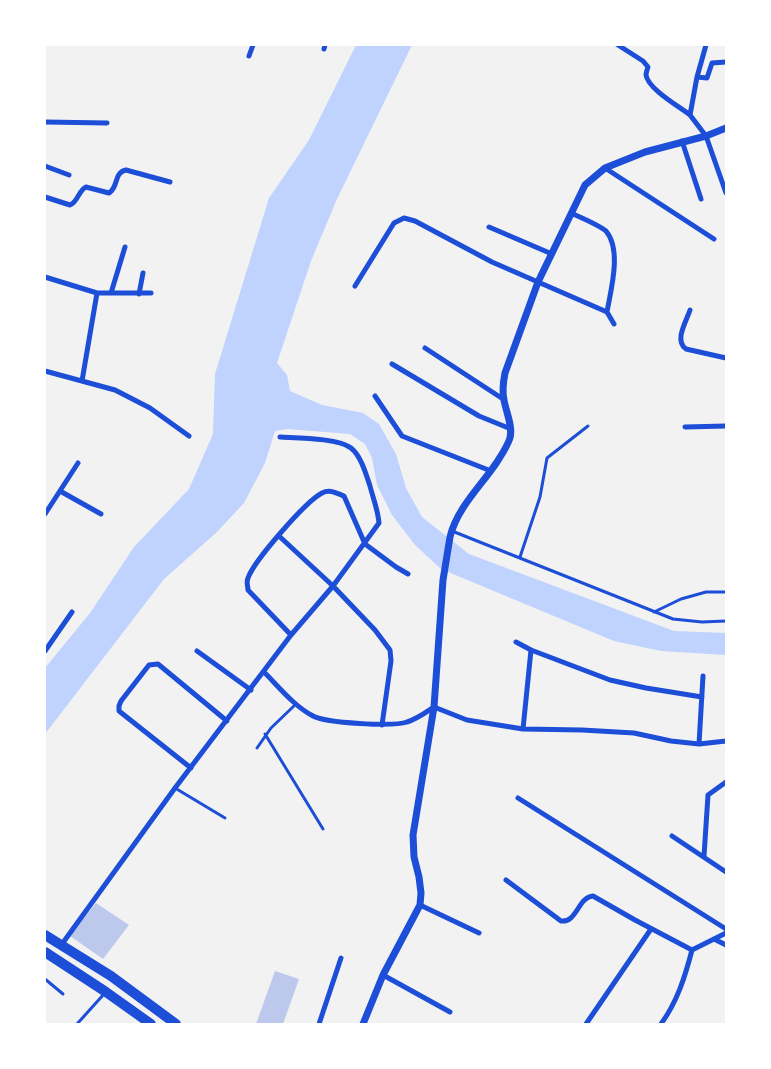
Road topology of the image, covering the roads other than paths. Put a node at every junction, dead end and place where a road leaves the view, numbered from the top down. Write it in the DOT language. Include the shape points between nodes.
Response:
graph roads {
  1 [pos="253,45"];
  2 [pos="618,45"];
  3 [pos="706,45"];
  4 [pos="249,56"];
  5 [pos="726,62"];
  6 [pos="697,77"];
  7 [pos="690,114"];
  8 [pos="45,122"];
  9 [pos="107,123"];
  10 [pos="726,128"];
  11 [pos="706,136"];
  12 [pos="682,142"];
  13 [pos="45,166"];
  14 [pos="605,168"];
  15 [pos="68,174"];
  16 [pos="170,182"];
  17 [pos="726,193"];
  18 [pos="45,198"];
  19 [pos="701,199"];
  20 [pos="571,213"];
  21 [pos="489,227"];
  22 [pos="714,239"];
  23 [pos="125,248"];
  24 [pos="552,254"];
  25 [pos="143,273"];
  26 [pos="45,277"];
  27 [pos="538,282"];
  28 [pos="355,286"];
  29 [pos="97,293"];
  30 [pos="112,293"];
  31 [pos="151,293"];
  32 [pos="139,294"];
  33 [pos="690,310"];
  34 [pos="607,312"];
  35 [pos="614,324"];
  36 [pos="425,348"];
  37 [pos="726,358"];
  38 [pos="392,364"];
  39 [pos="45,371"];
  40 [pos="82,381"];
  41 [pos="375,396"];
  42 [pos="503,399"];
  43 [pos="588,426"];
  44 [pos="726,426"];
  45 [pos="685,427"];
  46 [pos="511,429"];
  47 [pos="189,436"];
  48 [pos="280,437"];
  49 [pos="78,463"];
  50 [pos="491,470"];
  51 [pos="60,491"];
  52 [pos="45,514"];
  53 [pos="101,514"];
  54 [pos="451,534"];
  55 [pos="279,536"];
  56 [pos="365,544"];
  57 [pos="520,557"];
  58 [pos="408,574"];
  59 [pos="333,586"];
  60 [pos="726,592"];
  61 [pos="72,612"];
  62 [pos="654,612"];
  63 [pos="726,621"];
  64 [pos="291,635"];
  65 [pos="516,642"];
  66 [pos="531,650"];
  67 [pos="45,651"];
  68 [pos="197,651"];
  69 [pos="264,672"];
  70 [pos="703,676"];
  71 [pos="251,690"];
  72 [pos="702,697"];
  73 [pos="296,704"];
  74 [pos="434,707"];
  75 [pos="227,721"];
  76 [pos="382,724"];
  77 [pos="523,729"];
  78 [pos="266,734"];
  79 [pos="726,741"];
  80 [pos="699,744"];
  81 [pos="257,748"];
  82 [pos="191,768"];
  83 [pos="726,782"];
  84 [pos="175,788"];
  85 [pos="518,798"];
  86 [pos="225,818"];
  87 [pos="323,829"];
  88 [pos="672,836"];
  89 [pos="704,856"];
  90 [pos="726,872"];
  91 [pos="506,880"];
  92 [pos="420,905"];
  93 [pos="651,929"];
  94 [pos="726,931"];
  95 [pos="479,933"];
  96 [pos="45,935"];
  97 [pos="714,939"];
  98 [pos="62,944"];
  99 [pos="726,945"];
  100 [pos="692,950"];
  101 [pos="45,952"];
  102 [pos="341,958"];
  103 [pos="383,975"];
  104 [pos="45,979"];
  105 [pos="106,992"];
  106 [pos="64,994"];
  107 [pos="450,1012"];
  108 [pos="148,1023"];
  109 [pos="77,1024"];
  110 [pos="176,1024"];
  111 [pos="319,1024"];
  112 [pos="363,1024"];
  113 [pos="586,1024"];
  114 [pos="661,1024"];
  1 -- 4 [label="street"];
  2 -- 7 [label="street" via="643,61 648,67 646,76 650,83"];
  3 -- 6 [label="street"];
  5 -- 6 [label="street" via="712,63 707,78"];
  6 -- 7 [label="street"];
  7 -- 11 [label="street"];
  8 -- 9 [label="street"];
  10 -- 11 [label="street"];
  11 -- 12 [label="street"];
  11 -- 17 [label="street"];
  12 -- 14 [label="street"];
  12 -- 19 [label="street"];
  13 -- 15 [label="street"];
  14 -- 20 [label="street" via="585,185"];
  14 -- 22 [label="street"];
  16 -- 18 [label="street" via="126,170 117,175 114,190 110,193 86,187 70,205"];
  20 -- 24 [label="street"];
  20 -- 34 [label="street" via="605,231 614,246"];
  21 -- 24 [label="street"];
  23 -- 30 [label="street"];
  24 -- 27 [label="street"];
  25 -- 32 [label="street"];
  26 -- 29 [label="street"];
  27 -- 28 [label="street" via="404,218 394,223"];
  27 -- 34 [label="street"];
  27 -- 42 [label="street" via="504,373"];
  29 -- 30 [label="street"];
  29 -- 40 [label="street"];
  30 -- 32 [label="street"];
  31 -- 32 [label="street"];
  33 -- 37 [label="street" via="681,346 686,350"];
  34 -- 35 [label="street"];
  36 -- 42 [label="street"];
  38 -- 46 [label="street" via="478,416"];
  39 -- 40 [label="street"];
  40 -- 47 [label="street" via="115,390 150,408"];
  41 -- 50 [label="street" via="402,436"];
  42 -- 46 [label="street"];
  43 -- 57 [label="lane" via="547,458 540,498"];
  44 -- 45 [label="street"];
  46 -- 50 [label="street" via="506,448"];
  48 -- 56 [label="street" via="340,442 352,448 361,462 379,523"];
  49 -- 51 [label="street"];
  50 -- 54 [label="street" via="467,502"];
  51 -- 52 [label="street"];
  51 -- 53 [label="street"];
  54 -- 57 [label="lane"];
  54 -- 74 [label="street" via="443,580"];
  55 -- 56 [label="street" via="310,502 322,493 332,491 344,496"];
  55 -- 59 [label="street"];
  55 -- 64 [label="street" via="246,581 248,590"];
  56 -- 58 [label="street"];
  56 -- 59 [label="street"];
  57 -- 62 [label="lane"];
  59 -- 64 [label="street"];
  59 -- 76 [label="street" via="390,650"];
  60 -- 62 [label="lane" via="706,592"];
  61 -- 67 [label="street"];
  62 -- 63 [label="lane" via="673,619"];
  64 -- 69 [label="street"];
  65 -- 66 [label="street"];
  66 -- 72 [label="street" via="610,680"];
  66 -- 77 [label="street"];
  68 -- 71 [label="street"];
  69 -- 71 [label="street"];
  69 -- 73 [label="street"];
  70 -- 72 [label="street"];
  71 -- 75 [label="street"];
  72 -- 80 [label="street"];
  73 -- 76 [label="street" via="321,718"];
  73 -- 78 [label="lane"];
  74 -- 76 [label="street" via="406,723"];
  74 -- 77 [label="street" via="467,720"];
  74 -- 92 [label="street" via="414,835"];
  75 -- 82 [label="street"];
  75 -- 82 [label="street" via="158,664 148,665 121,701 119,711"];
  77 -- 80 [label="street" via="634,733"];
  78 -- 81 [label="lane"];
  78 -- 87 [label="lane"];
  79 -- 80 [label="street"];
  82 -- 84 [label="street"];
  83 -- 89 [label="street" via="708,795"];
  84 -- 86 [label="lane"];
  84 -- 98 [label="street"];
  85 -- 94 [label="street"];
  88 -- 89 [label="street"];
  89 -- 90 [label="street"];
  91 -- 93 [label="street" via="560,921 570,919 584,899 593,896"];
  92 -- 95 [label="street"];
  92 -- 103 [label="street"];
  93 -- 100 [label="street"];
  93 -- 113 [label="street"];
  94 -- 97 [label="street"];
  96 -- 98 [label="highway"];
  97 -- 99 [label="street"];
  97 -- 100 [label="street"];
  98 -- 110 [label="highway"];
  100 -- 114 [label="street" via="685,978"];
  101 -- 105 [label="highway"];
  102 -- 111 [label="street"];
  103 -- 107 [label="street"];
  103 -- 112 [label="street"];
  104 -- 106 [label="lane"];
  105 -- 108 [label="highway"];
  105 -- 109 [label="lane"];
}
